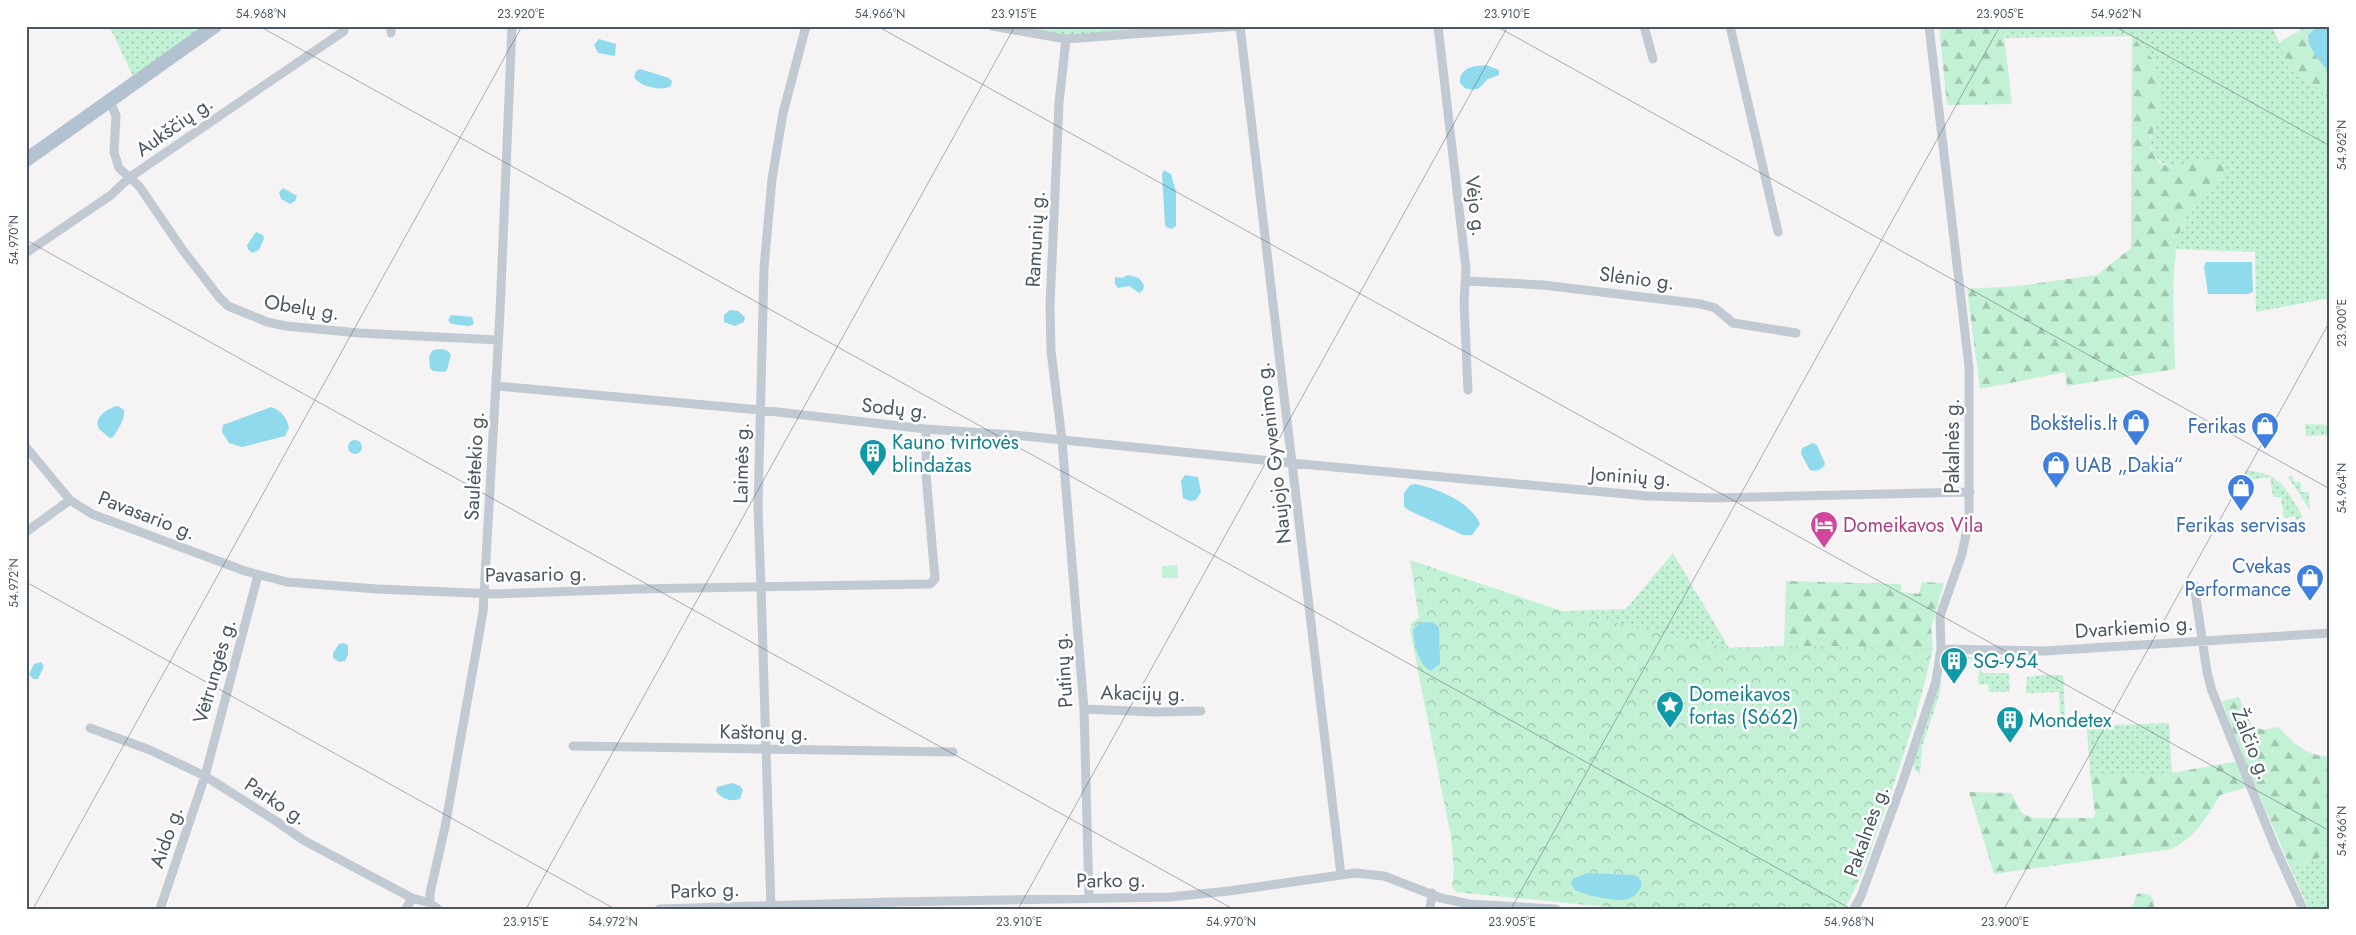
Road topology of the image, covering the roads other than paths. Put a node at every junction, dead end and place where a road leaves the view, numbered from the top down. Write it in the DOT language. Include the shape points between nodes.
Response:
graph roads {
  1 [pos="215,26"];
  2 [pos="512,26"];
  3 [pos="806,26"];
  4 [pos="992,26"];
  5 [pos="1240,26"];
  6 [pos="1438,26"];
  7 [pos="1644,26"];
  8 [pos="1730,26"];
  9 [pos="1929,26"];
  10 [pos="344,31"];
  11 [pos="1066,39"];
  12 [pos="1653,59"];
  13 [pos="110,101"];
  14 [pos="26,160"];
  15 [pos="130,177"];
  16 [pos="1778,232"];
  17 [pos="26,253"];
  18 [pos="1466,281"];
  19 [pos="1796,333"];
  20 [pos="498,340"];
  21 [pos="496,386"];
  22 [pos="1468,390"];
  23 [pos="760,410"];
  24 [pos="926,429"];
  25 [pos="1062,440"];
  26 [pos="26,447"];
  27 [pos="1291,463"];
  28 [pos="1970,492"];
  29 [pos="70,500"];
  30 [pos="26,532"];
  31 [pos="258,575"];
  32 [pos="2194,585"];
  33 [pos="761,587"];
  34 [pos="484,594"];
  35 [pos="2330,633"];
  36 [pos="2203,640"];
  37 [pos="1941,649"];
  38 [pos="1084,709"];
  39 [pos="1201,711"];
  40 [pos="90,728"];
  41 [pos="573,746"];
  42 [pos="765,749"];
  43 [pos="953,752"];
  44 [pos="205,776"];
  45 [pos="1341,875"];
  46 [pos="1432,893"];
  47 [pos="412,898"];
  48 [pos="1089,898"];
  49 [pos="434,906"];
  50 [pos="771,907"];
  51 [pos="1498,908"];
  52 [pos="160,909"];
  53 [pos="406,909"];
  54 [pos="659,909"];
  55 [pos="1430,909"];
  56 [pos="1556,909"];
  57 [pos="1854,909"];
  58 [pos="2303,909"];
  1 -- 13 [label="main road"];
  2 -- 20 [label="street, Saulėtekio g."];
  3 -- 23 [label="street, Laimės g." via="783,113 772,179 764,268"];
  4 -- 11 [label="street"];
  5 -- 11 [label="street"];
  5 -- 27 [label="street, Naujojo Gyvenimo g."];
  6 -- 18 [label="street, Vėjo g."];
  7 -- 12 [label="street"];
  8 -- 16 [label="street"];
  9 -- 28 [label="street, Pakalnės g." via="1969,368"];
  10 -- 15 [label="street, Aukščių g."];
  11 -- 25 [label="street, Ramunių g." via="1059,103 1050,302 1055,390"];
  13 -- 14 [label="main road"];
  13 -- 15 [label="street, Obelų g." via="116,116 114,157 121,172"];
  15 -- 17 [label="street, Aukščių g." via="110,195"];
  15 -- 20 [label="street, Obelų g." via="219,297 239,312 286,326"];
  18 -- 19 [label="street, Slėnio g." via="1552,286 1701,304 1715,308 1733,323"];
  18 -- 22 [label="street, Vėjo g."];
  20 -- 21 [label="street, Saulėtekio g."];
  21 -- 23 [label="street, Sodų g."];
  21 -- 34 [label="street, Saulėtekio g."];
  23 -- 24 [label="street, Sodų g."];
  23 -- 33 [label="street, Laimės g." via="757,540"];
  24 -- 25 [label="street, Sodų g."];
  24 -- 33 [label="street, Pavasario g." via="926,474 935,579 932,583 925,586"];
  25 -- 27 [label="street, Sodų g."];
  25 -- 38 [label="street, Putinų g."];
  26 -- 29 [label="street, Pavasario g."];
  27 -- 28 [label="street, Joninių g." via="1655,496 1712,498"];
  27 -- 45 [label="street, Naujojo Gyvenimo g."];
  28 -- 37 [label="street, Pakalnės g." via="1966,543 1940,616"];
  29 -- 30 [label="street"];
  29 -- 31 [label="street, Pavasario g." via="102,519"];
  31 -- 34 [label="street, Pavasario g." via="321,585"];
  31 -- 44 [label="street, Vėtrungės g."];
  32 -- 36 [label="street, Žalčio g."];
  33 -- 34 [label="street, Pavasario g."];
  33 -- 42 [label="street, Laimės g."];
  34 -- 49 [label="street, Saulėtekio g." via="471,686 441,852 430,893"];
  35 -- 36 [label="street, Dvarkiemio g."];
  36 -- 37 [label="street, Dvarkiemio g." via="2044,651"];
  36 -- 58 [label="street, Žalčio g." via="2212,691"];
  37 -- 57 [label="street, Pakalnės g." via="1936,681 1906,772"];
  38 -- 39 [label="street, Akacijų g."];
  38 -- 48 [label="street, Putinų g."];
  40 -- 44 [label="street, Parko g." via="150,750"];
  41 -- 42 [label="street, Kaštonų g."];
  42 -- 43 [label="street, Kaštonų g."];
  42 -- 50 [label="street, Laimės g."];
  44 -- 47 [label="street, Parko g." via="303,840"];
  44 -- 52 [label="street, Aido g."];
  45 -- 46 [label="street, Parko g." via="1384,876"];
  45 -- 48 [label="street, Parko g." via="1207,894"];
  46 -- 51 [label="street, Parko g."];
  46 -- 55 [label="street"];
  47 -- 49 [label="street, Parko g."];
  47 -- 53 [label="street"];
  48 -- 50 [label="street, Parko g."];
  50 -- 54 [label="street, Parko g."];
  51 -- 56 [label="street, Parko g."];
}
